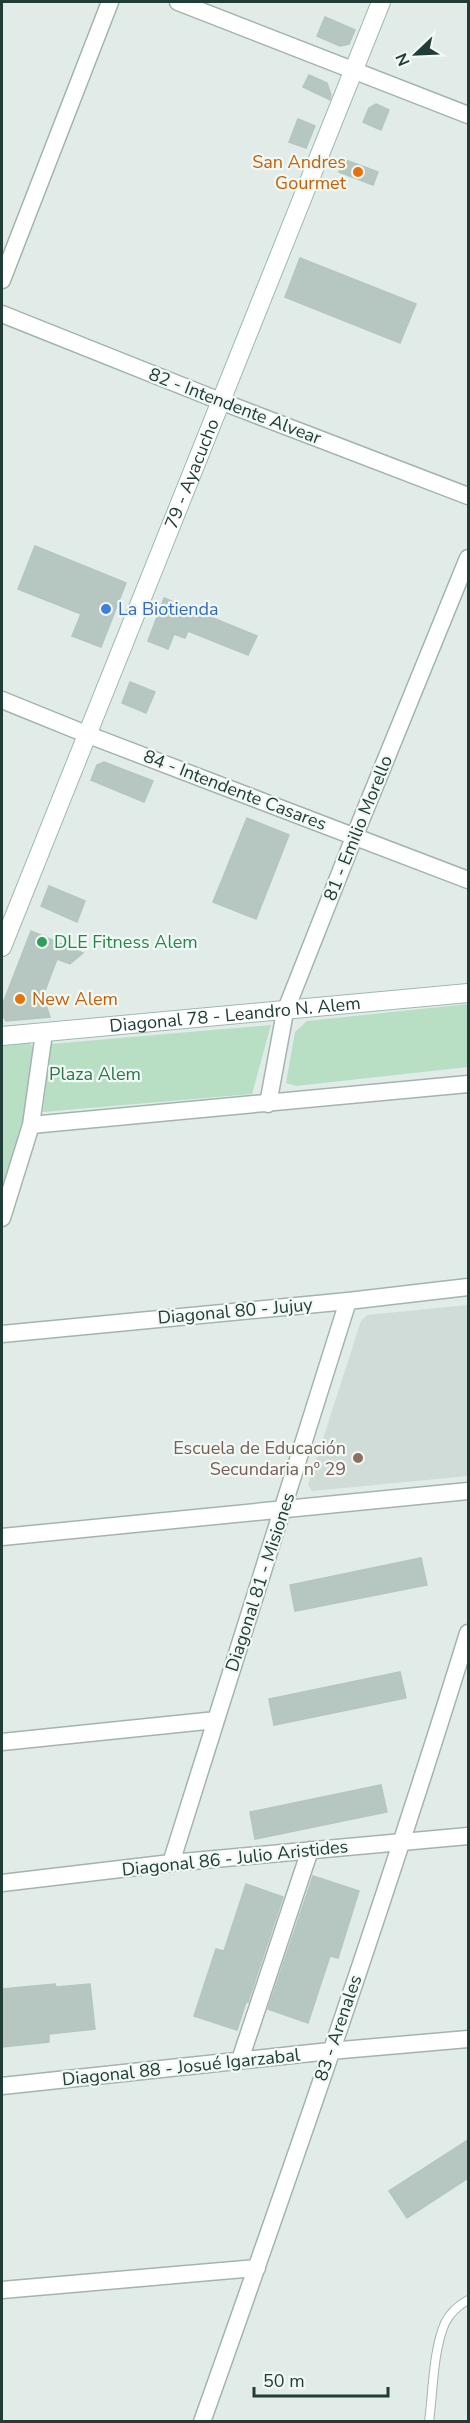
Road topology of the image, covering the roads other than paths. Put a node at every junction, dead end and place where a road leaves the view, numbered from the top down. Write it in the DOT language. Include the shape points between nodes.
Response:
graph roads {
  1 [pos="110,2"];
  2 [pos="178,2"];
  3 [pos="381,2"];
  4 [pos="353,70"];
  5 [pos="468,115"];
  6 [pos="2,280"];
  7 [pos="2,314"];
  8 [pos="220,401"];
  9 [pos="468,496"];
  10 [pos="468,558"];
  11 [pos="2,700"];
  12 [pos="86,734"];
  13 [pos="355,835"];
  14 [pos="468,880"];
  15 [pos="2,947"];
  16 [pos="468,993"];
  17 [pos="285,1012"];
  18 [pos="44,1033"];
  19 [pos="2,1036"];
  20 [pos="468,1084"];
  21 [pos="268,1104"];
  22 [pos="32,1125"];
  23 [pos="2,1218"];
  24 [pos="468,1287"];
  25 [pos="348,1300"];
  26 [pos="2,1334"];
  27 [pos="468,1491"];
  28 [pos="284,1509"];
  29 [pos="2,1537"];
  30 [pos="468,1635"];
  31 [pos="216,1719"];
  32 [pos="2,1742"];
  33 [pos="468,1836"];
  34 [pos="401,1842"];
  35 [pos="310,1850"];
  36 [pos="171,1863"];
  37 [pos="2,1883"];
  38 [pos="468,2039"];
  39 [pos="330,2051"];
  40 [pos="240,2060"];
  41 [pos="2,2086"];
  42 [pos="257,2268"];
  43 [pos="2,2290"];
  44 [pos="468,2300"];
  45 [pos="202,2421"];
  46 [pos="429,2421"];
  1 -- 6 [label="street"];
  2 -- 4 [label="street"];
  3 -- 4 [label="street, 79 - Ayacucho"];
  4 -- 5 [label="street"];
  4 -- 8 [label="street, 79 - Ayacucho"];
  7 -- 8 [label="street, 82 - Intendente Alvear"];
  8 -- 9 [label="street, 82 - Intendente Alvear"];
  8 -- 12 [label="street, 79 - Ayacucho"];
  10 -- 13 [label="street, 81 - Emilio Morello"];
  11 -- 12 [label="street, 84 - Intendente Casares"];
  12 -- 13 [label="street, 84 - Intendente Casares"];
  12 -- 15 [label="street, 79 - Ayacucho"];
  13 -- 14 [label="street, 84 - Intendente Casares"];
  13 -- 17 [label="street, 81 - Emilio Morello"];
  16 -- 17 [label="street, Diagonal 78 - Leandro N. Alem"];
  17 -- 18 [label="street, Diagonal 78 - Leandro N. Alem"];
  17 -- 21 [label="street, 81 - Emilio Morello"];
  18 -- 19 [label="street, Diagonal 78 - Leandro N. Alem"];
  18 -- 22 [label="street"];
  20 -- 21 [label="street"];
  21 -- 22 [label="street"];
  22 -- 23 [label="street"];
  24 -- 25 [label="street, Diagonal 80 - Jujuy"];
  25 -- 26 [label="street, Diagonal 80 - Jujuy"];
  25 -- 28 [label="street, Diagonal 81 - Misiones"];
  27 -- 28 [label="street"];
  28 -- 29 [label="street"];
  28 -- 31 [label="street, Diagonal 81 - Misiones"];
  30 -- 34 [label="street, 83 - Arenales"];
  31 -- 32 [label="street"];
  31 -- 36 [label="street, Diagonal 81 - Misiones"];
  33 -- 34 [label="street, Diagonal 86 - Julio Aristides"];
  34 -- 35 [label="street, Diagonal 86 - Julio Aristides"];
  34 -- 39 [label="street, 83 - Arenales"];
  35 -- 36 [label="street, Diagonal 86 - Julio Aristides"];
  35 -- 40 [label="street"];
  36 -- 37 [label="street, Diagonal 86 - Julio Aristides"];
  38 -- 39 [label="street, Diagonal 88 - Josué Igarzabal"];
  39 -- 40 [label="street, Diagonal 88 - Josué Igarzabal"];
  39 -- 42 [label="street, 83 - Arenales"];
  40 -- 41 [label="street, Diagonal 88 - Josué Igarzabal"];
  42 -- 43 [label="street"];
  42 -- 45 [label="street, 83 - Arenales"];
  44 -- 46 [label="lane" via="446,2321 439,2340"];
}
